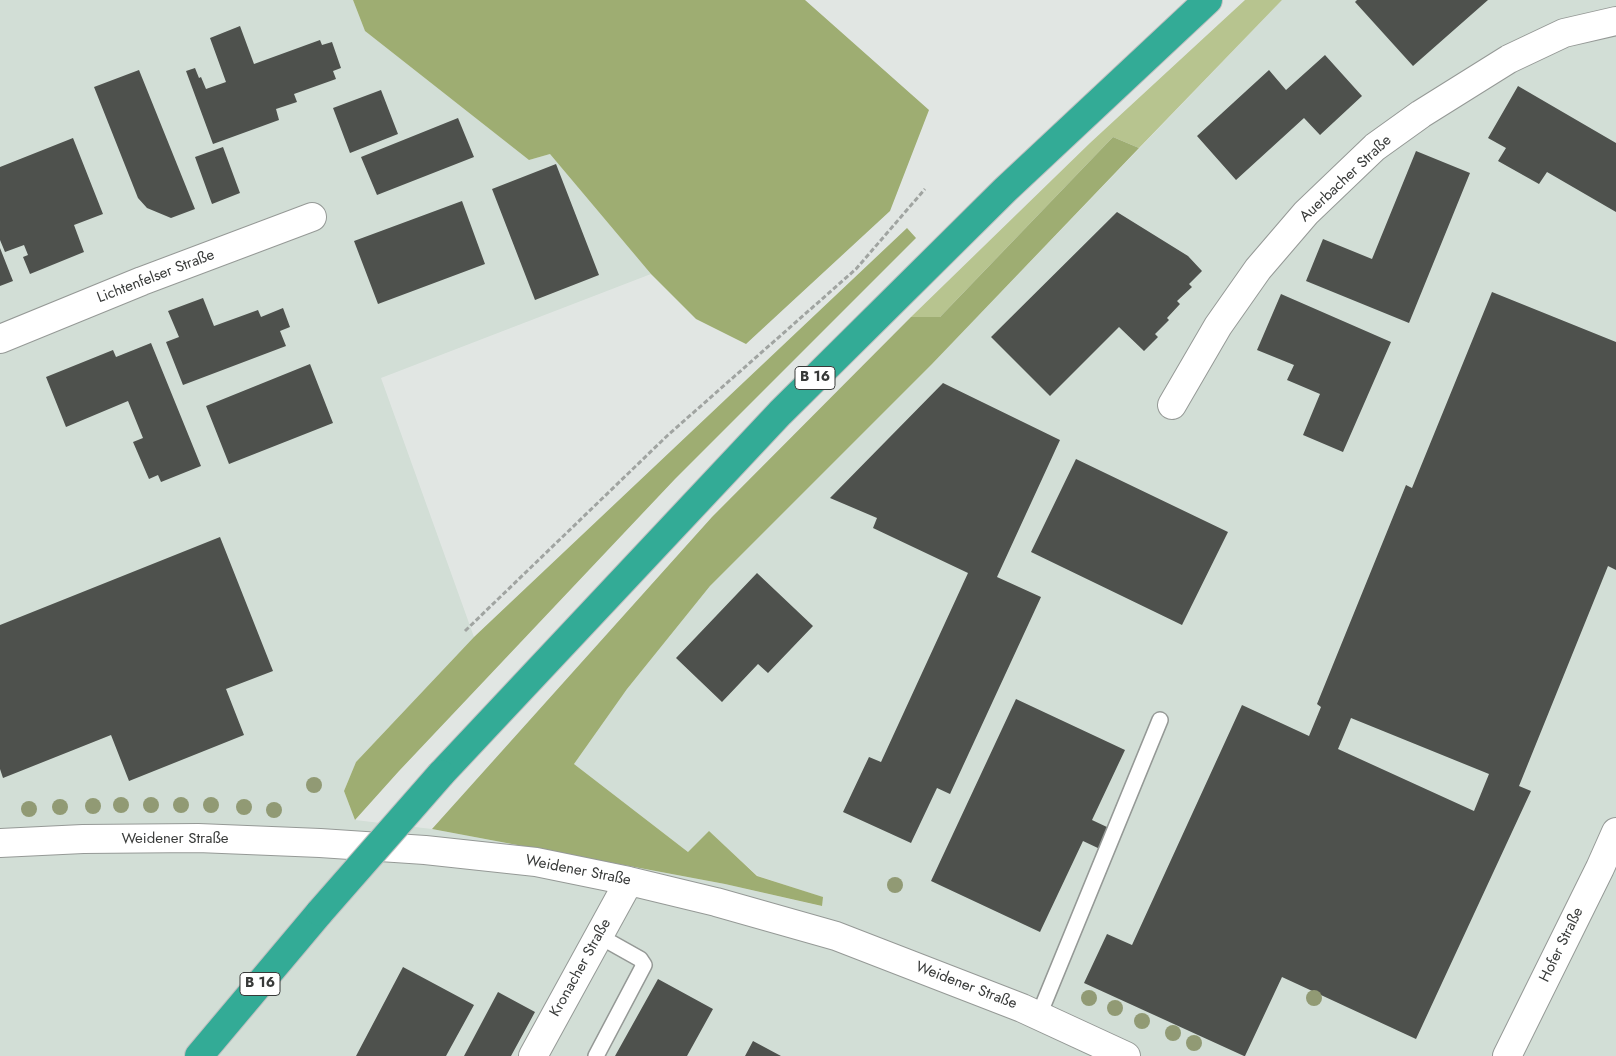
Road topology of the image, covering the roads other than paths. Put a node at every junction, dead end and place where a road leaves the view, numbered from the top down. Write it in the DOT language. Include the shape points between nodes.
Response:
graph roads {
  1 [pos="1208,0"];
  2 [pos="1616,21"];
  3 [pos="312,217"];
  4 [pos="0,339"];
  5 [pos="1172,405"];
  6 [pos="1160,720"];
  7 [pos="1616,832"];
  8 [pos="0,843"];
  9 [pos="629,880"];
  10 [pos="599,936"];
  11 [pos="1039,1015"];
  12 [pos="199,1056"];
  13 [pos="534,1056"];
  14 [pos="596,1056"];
  15 [pos="1126,1056"];
  16 [pos="1507,1056"];
  1 -- 12 [label="highway, B 16, bridge" via="1005,190 780,414 440,774"];
  2 -- 5 [label="street, Auerbacher Straße" via="1564,33 1509,59 1375,147 1306,213 1258,269 1218,326"];
  3 -- 4 [label="street, Lichtenfelser Straße"];
  6 -- 11 [label="lane"];
  7 -- 16 [label="street, Hofer Straße"];
  8 -- 9 [label="street, Weidener Straße" via="198,838 320,843 536,862"];
  9 -- 10 [label="street, Kronacher Straße"];
  9 -- 11 [label="street, Weidener Straße" via="836,936"];
  10 -- 13 [label="street, Kronacher Straße"];
  10 -- 14 [label="lane" via="640,959 644,965"];
  11 -- 15 [label="street, Weidener Straße"];
}
